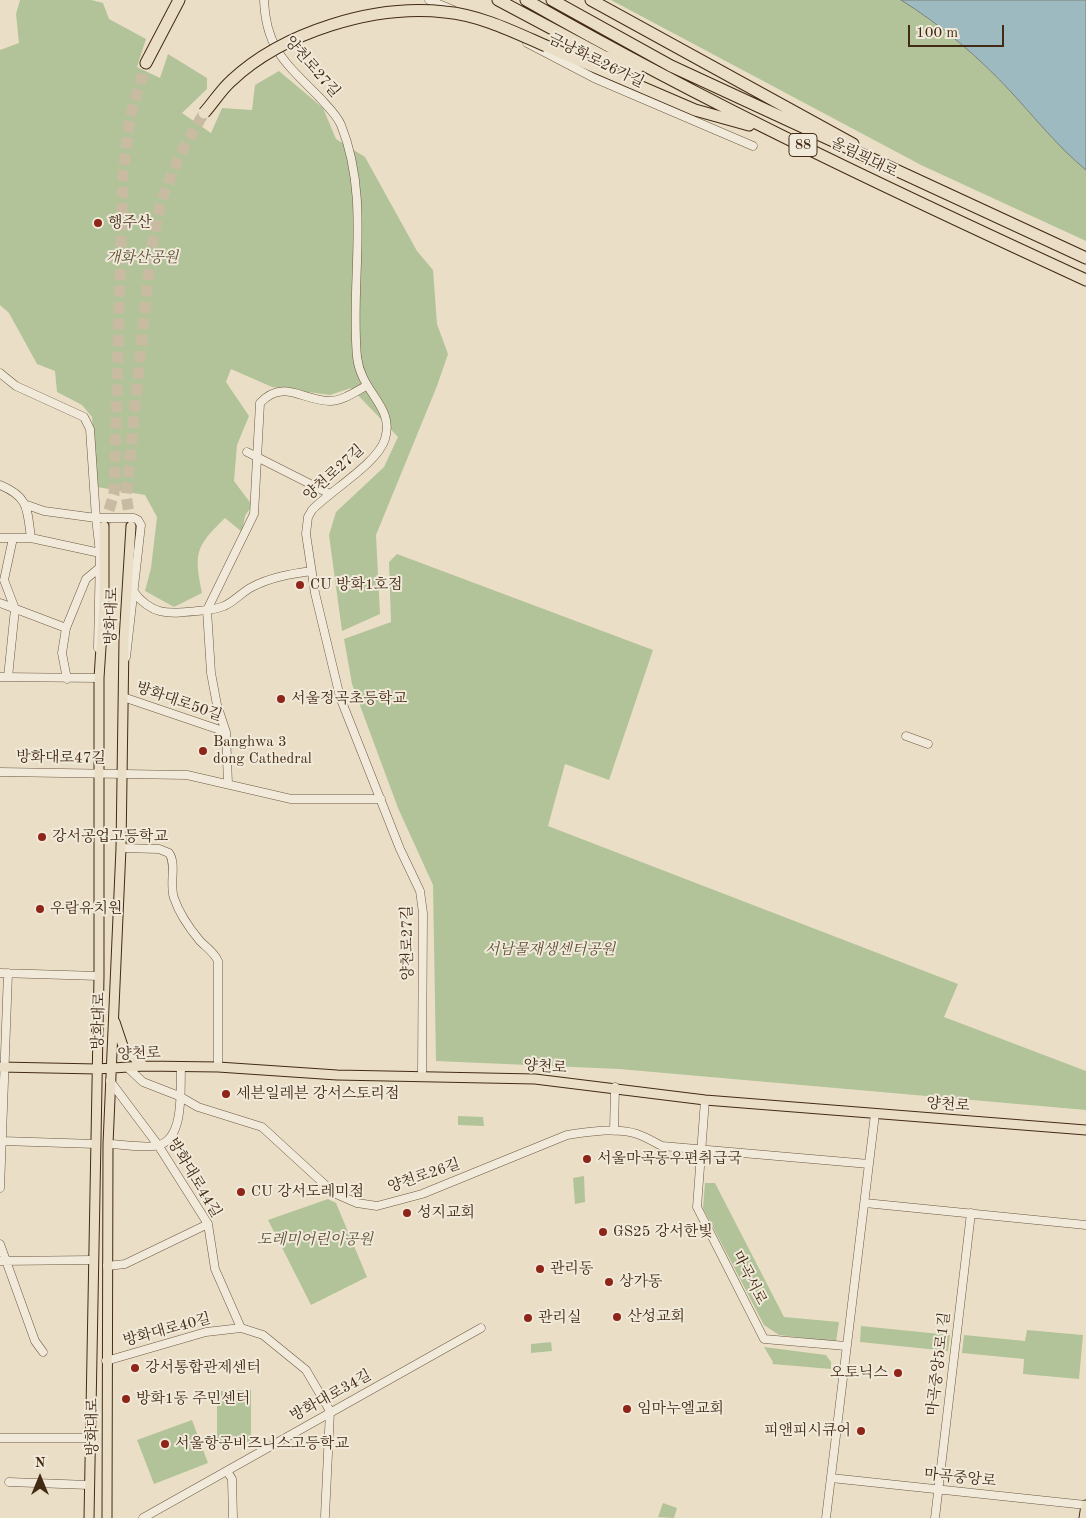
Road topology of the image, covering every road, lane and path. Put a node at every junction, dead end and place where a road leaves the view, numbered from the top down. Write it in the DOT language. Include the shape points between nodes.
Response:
graph roads {
  1 [pos="179,0"];
  2 [pos="264,0"];
  3 [pos="429,0"];
  4 [pos="498,0"];
  5 [pos="526,0"];
  6 [pos="552,0"];
  7 [pos="568,0"];
  8 [pos="592,0"];
  9 [pos="146,63"];
  10 [pos="671,66"];
  11 [pos="684,87"];
  12 [pos="204,113"];
  13 [pos="774,132"];
  14 [pos="753,146"];
  15 [pos="895,170"];
  16 [pos="1086,258"];
  17 [pos="1062,269"];
  18 [pos="1086,280"];
  19 [pos="1086,285"];
  20 [pos="0,373"];
  21 [pos="366,386"];
  22 [pos="247,452"];
  23 [pos="256,456"];
  24 [pos="0,485"];
  25 [pos="330,494"];
  26 [pos="27,505"];
  27 [pos="96,518"];
  28 [pos="104,526"];
  29 [pos="131,526"];
  30 [pos="0,538"];
  31 [pos="13,538"];
  32 [pos="31,538"];
  33 [pos="100,553"];
  34 [pos="98,569"];
  35 [pos="311,571"];
  36 [pos="132,591"];
  37 [pos="0,603"];
  38 [pos="15,609"];
  39 [pos="207,610"];
  40 [pos="66,628"];
  41 [pos="125,662"];
  42 [pos="99,664"];
  43 [pos="4,677"];
  44 [pos="99,678"];
  45 [pos="67,679"];
  46 [pos="123,697"];
  47 [pos="226,732"];
  48 [pos="906,736"];
  49 [pos="928,744"];
  50 [pos="0,772"];
  51 [pos="121,772"];
  52 [pos="99,773"];
  53 [pos="228,784"];
  54 [pos="381,799"];
  55 [pos="121,848"];
  56 [pos="4,973"];
  57 [pos="99,976"];
  58 [pos="113,1017"];
  59 [pos="144,1066"];
  60 [pos="3,1067"];
  61 [pos="127,1067"];
  62 [pos="181,1067"];
  63 [pos="111,1068"];
  64 [pos="218,1068"];
  65 [pos="97,1069"];
  66 [pos="422,1076"];
  67 [pos="110,1081"];
  68 [pos="615,1087"];
  69 [pos="2,1096"];
  70 [pos="179,1096"];
  71 [pos="705,1100"];
  72 [pos="874,1114"];
  73 [pos="1086,1130"];
  74 [pos="614,1131"];
  75 [pos="2,1141"];
  76 [pos="96,1144"];
  77 [pos="108,1144"];
  78 [pos="158,1145"];
  79 [pos="702,1149"];
  80 [pos="1,1163"];
  81 [pos="869,1164"];
  82 [pos="0,1188"];
  83 [pos="865,1203"];
  84 [pos="971,1213"];
  85 [pos="208,1224"];
  86 [pos="1086,1225"];
  87 [pos="0,1244"];
  88 [pos="94,1260"];
  89 [pos="3,1261"];
  90 [pos="107,1266"];
  91 [pos="241,1328"];
  92 [pos="481,1328"];
  93 [pos="846,1346"];
  94 [pos="43,1352"];
  95 [pos="106,1361"];
  96 [pos="330,1412"];
  97 [pos="0,1438"];
  98 [pos="90,1438"];
  99 [pos="228,1471"];
  100 [pos="832,1478"];
  101 [pos="9,1482"];
  102 [pos="89,1485"];
  103 [pos="939,1489"];
  104 [pos="1086,1505"];
  105 [pos="325,1516"];
  106 [pos="89,1518"];
  107 [pos="107,1518"];
  108 [pos="143,1518"];
  109 [pos="233,1518"];
  110 [pos="826,1518"];
  111 [pos="935,1518"];
  112 [pos="1084,1518"];
  1 -- 9 [label="highway"];
  2 -- 21 [label="street, 양천로27길" via="270,39 288,65 341,123 352,162 358,199 357,354 359,372"];
  3 -- 14 [label="street, 금낭화로26가길" via="506,32 594,78"];
  4 -- 11 [label="highway" via="605,57"];
  5 -- 11 [label="highway, 올림픽대로 / 88"];
  6 -- 10 [label="highway, 올림픽대로 / 88"];
  7 -- 10 [label="highway" via="609,23"];
  8 -- 15 [label="highway" via="835,133"];
  10 -- 15 [label="highway, 올림픽대로 / 88"];
  11 -- 13 [label="highway, 올림픽대로 / 88"];
  12 -- 13 [label="highway, bridge" via="230,82 252,64 298,37 396,11 446,12 494,24 696,110"];
  13 -- 17 [label="highway, 올림픽대로 / 88"];
  15 -- 16 [label="highway, 올림픽대로 / 88"];
  17 -- 18 [label="highway, 올림픽대로 / 88"];
  17 -- 19 [label="highway"];
  20 -- 27 [label="street" via="16,386 84,417 90,429"];
  21 -- 23 [label="street" via="329,401 295,392 275,391 268,395 260,403"];
  21 -- 25 [label="street, 양천로27길" via="387,415 385,442 352,477"];
  22 -- 23 [label="street"];
  23 -- 25 [label="street"];
  23 -- 39 [label="street" via="254,514"];
  24 -- 26 [label="street" via="16,492"];
  25 -- 35 [label="street, 양천로27길" via="308,517 306,534"];
  26 -- 27 [label="street" via="44,511"];
  26 -- 32 [label="street"];
  27 -- 33 [label="street"];
  27 -- 36 [label="street" via="134,518 141,525"];
  28 -- 42 [label="main road, 방화대로" via="104,601"];
  29 -- 41 [label="main road, 방화대로"];
  30 -- 31 [label="street"];
  31 -- 32 [label="street"];
  31 -- 38 [label="street" via="4,580"];
  32 -- 33 [label="street"];
  33 -- 34 [label="street"];
  34 -- 40 [label="street" via="86,579"];
  34 -- 42 [label="street"];
  35 -- 39 [label="street" via="266,581 231,602"];
  35 -- 54 [label="street, 양천로27길" via="340,697"];
  36 -- 39 [label="street" via="155,611 178,614"];
  36 -- 41 [label="street" via="130,641"];
  37 -- 38 [label="street"];
  38 -- 40 [label="street"];
  38 -- 43 [label="street"];
  39 -- 47 [label="street, 방화대로50길" via="211,673"];
  40 -- 45 [label="street" via="62,653"];
  41 -- 46 [label="main road, 방화대로"];
  42 -- 44 [label="main road, 방화대로"];
  43 -- 45 [label="street"];
  44 -- 45 [label="street"];
  44 -- 52 [label="main road, 방화대로"];
  46 -- 47 [label="street, 방화대로50길"];
  46 -- 51 [label="main road, 방화대로"];
  47 -- 53 [label="street, 방화대로50길"];
  48 -- 49 [label="street"];
  50 -- 52 [label="street, 방화대로47길"];
  51 -- 52 [label="street, 방화대로47길"];
  51 -- 53 [label="street, 방화대로47길" via="187,775"];
  51 -- 55 [label="main road, 방화대로"];
  52 -- 57 [label="main road, 방화대로"];
  53 -- 54 [label="street, 방화대로47길" via="291,799"];
  54 -- 66 [label="street, 양천로27길" via="420,891 423,913"];
  55 -- 58 [label="main road, 방화대로"];
  55 -- 64 [label="street" via="159,849 169,853 172,893 176,902 197,937 216,956"];
  56 -- 57 [label="street"];
  56 -- 60 [label="street"];
  57 -- 65 [label="main road, 방화대로"];
  58 -- 59 [label="main road" via="124,1049"];
  58 -- 63 [label="main road, 방화대로"];
  59 -- 61 [label="main road, 양천로"];
  59 -- 62 [label="main road, 양천로"];
  60 -- 65 [label="main road, 양천로"];
  60 -- 69 [label="street"];
  61 -- 63 [label="main road, 양천로"];
  61 -- 70 [label="street, 양천로26길" via="143,1082"];
  62 -- 64 [label="main road, 양천로"];
  62 -- 70 [label="street"];
  63 -- 65 [label="main road, 양천로"];
  63 -- 67 [label="main road, 방화대로"];
  64 -- 66 [label="main road, 양천로"];
  65 -- 76 [label="main road, 방화대로"];
  66 -- 68 [label="main road, 양천로" via="535,1079"];
  67 -- 77 [label="main road, 방화대로"];
  67 -- 78 [label="street, 방화대로44길"];
  68 -- 71 [label="main road, 양천로"];
  68 -- 74 [label="street"];
  69 -- 75 [label="street"];
  70 -- 74 [label="street, 양천로26길" via="198,1107 262,1127 334,1193 357,1203 376,1206 422,1194 567,1135"];
  70 -- 78 [label="street" via="177,1129 172,1138"];
  71 -- 72 [label="main road, 양천로"];
  71 -- 79 [label="street, 마곡서로"];
  72 -- 73 [label="main road, 양천로"];
  72 -- 81 [label="street"];
  74 -- 79 [label="street" via="636,1134 662,1146"];
  75 -- 76 [label="street"];
  75 -- 80 [label="street"];
  76 -- 88 [label="main road, 방화대로"];
  77 -- 78 [label="street"];
  77 -- 90 [label="main road, 방화대로"];
  78 -- 85 [label="street, 방화대로44길"];
  79 -- 81 [label="street"];
  79 -- 93 [label="street, 마곡서로" via="698,1207 764,1340"];
  80 -- 82 [label="street"];
  81 -- 83 [label="street"];
  83 -- 84 [label="street"];
  83 -- 93 [label="street"];
  84 -- 86 [label="street"];
  84 -- 103 [label="street, 마곡중앙5로1길"];
  85 -- 90 [label="street" via="124,1264"];
  85 -- 91 [label="street, 방화대로44길" via="215,1270"];
  87 -- 89 [label="street"];
  88 -- 89 [label="street"];
  88 -- 98 [label="main road, 방화대로"];
  89 -- 94 [label="street"];
  90 -- 95 [label="main road, 방화대로"];
  91 -- 95 [label="street, 방화대로40길" via="206,1332"];
  91 -- 96 [label="street, 방화대로40길" via="264,1335 306,1370"];
  92 -- 96 [label="street, 방화대로34길"];
  93 -- 100 [label="street"];
  95 -- 107 [label="main road, 방화대로"];
  96 -- 99 [label="street, 방화대로34길"];
  96 -- 105 [label="street"];
  97 -- 98 [label="street"];
  98 -- 102 [label="main road, 방화대로"];
  99 -- 108 [label="street, 방화대로34길"];
  99 -- 109 [label="street" via="232,1479"];
  100 -- 103 [label="street, 마곡중앙로"];
  100 -- 110 [label="street"];
  101 -- 102 [label="street"];
  102 -- 106 [label="main road, 방화대로"];
  103 -- 104 [label="street, 마곡중앙로"];
  103 -- 111 [label="street, 마곡중앙5로1길"];
  104 -- 112 [label="main road, 마곡중앙로"];
}
